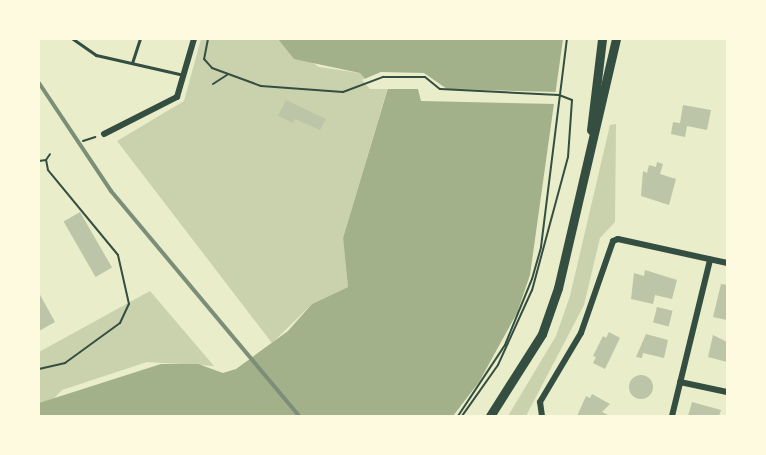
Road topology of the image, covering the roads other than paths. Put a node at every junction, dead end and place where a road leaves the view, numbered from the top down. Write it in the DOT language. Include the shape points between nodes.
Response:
graph roads {
  1 [pos="74,39"];
  2 [pos="140,39"];
  3 [pos="194,39"];
  4 [pos="616,39"];
  5 [pos="600,42"];
  6 [pos="132,64"];
  7 [pos="183,75"];
  8 [pos="104,134"];
  9 [pos="590,144"];
  10 [pos="710,260"];
  11 [pos="727,263"];
  12 [pos="680,382"];
  13 [pos="727,392"];
  14 [pos="541,415"];
  15 [pos="490,416"];
  16 [pos="672,416"];
  1 -- 6 [label="lane" via="96,55"];
  2 -- 6 [label="lane"];
  3 -- 7 [label="street"];
  4 -- 9 [label="main road"];
  5 -- 9 [label="main road"];
  6 -- 7 [label="lane"];
  7 -- 8 [label="street" via="177,97"];
  9 -- 15 [label="main road" via="573,232 542,334"];
  10 -- 11 [label="street"];
  10 -- 12 [label="street"];
  10 -- 14 [label="street" via="613,241 581,333 540,402"];
  12 -- 13 [label="street"];
  12 -- 16 [label="street"];
}
